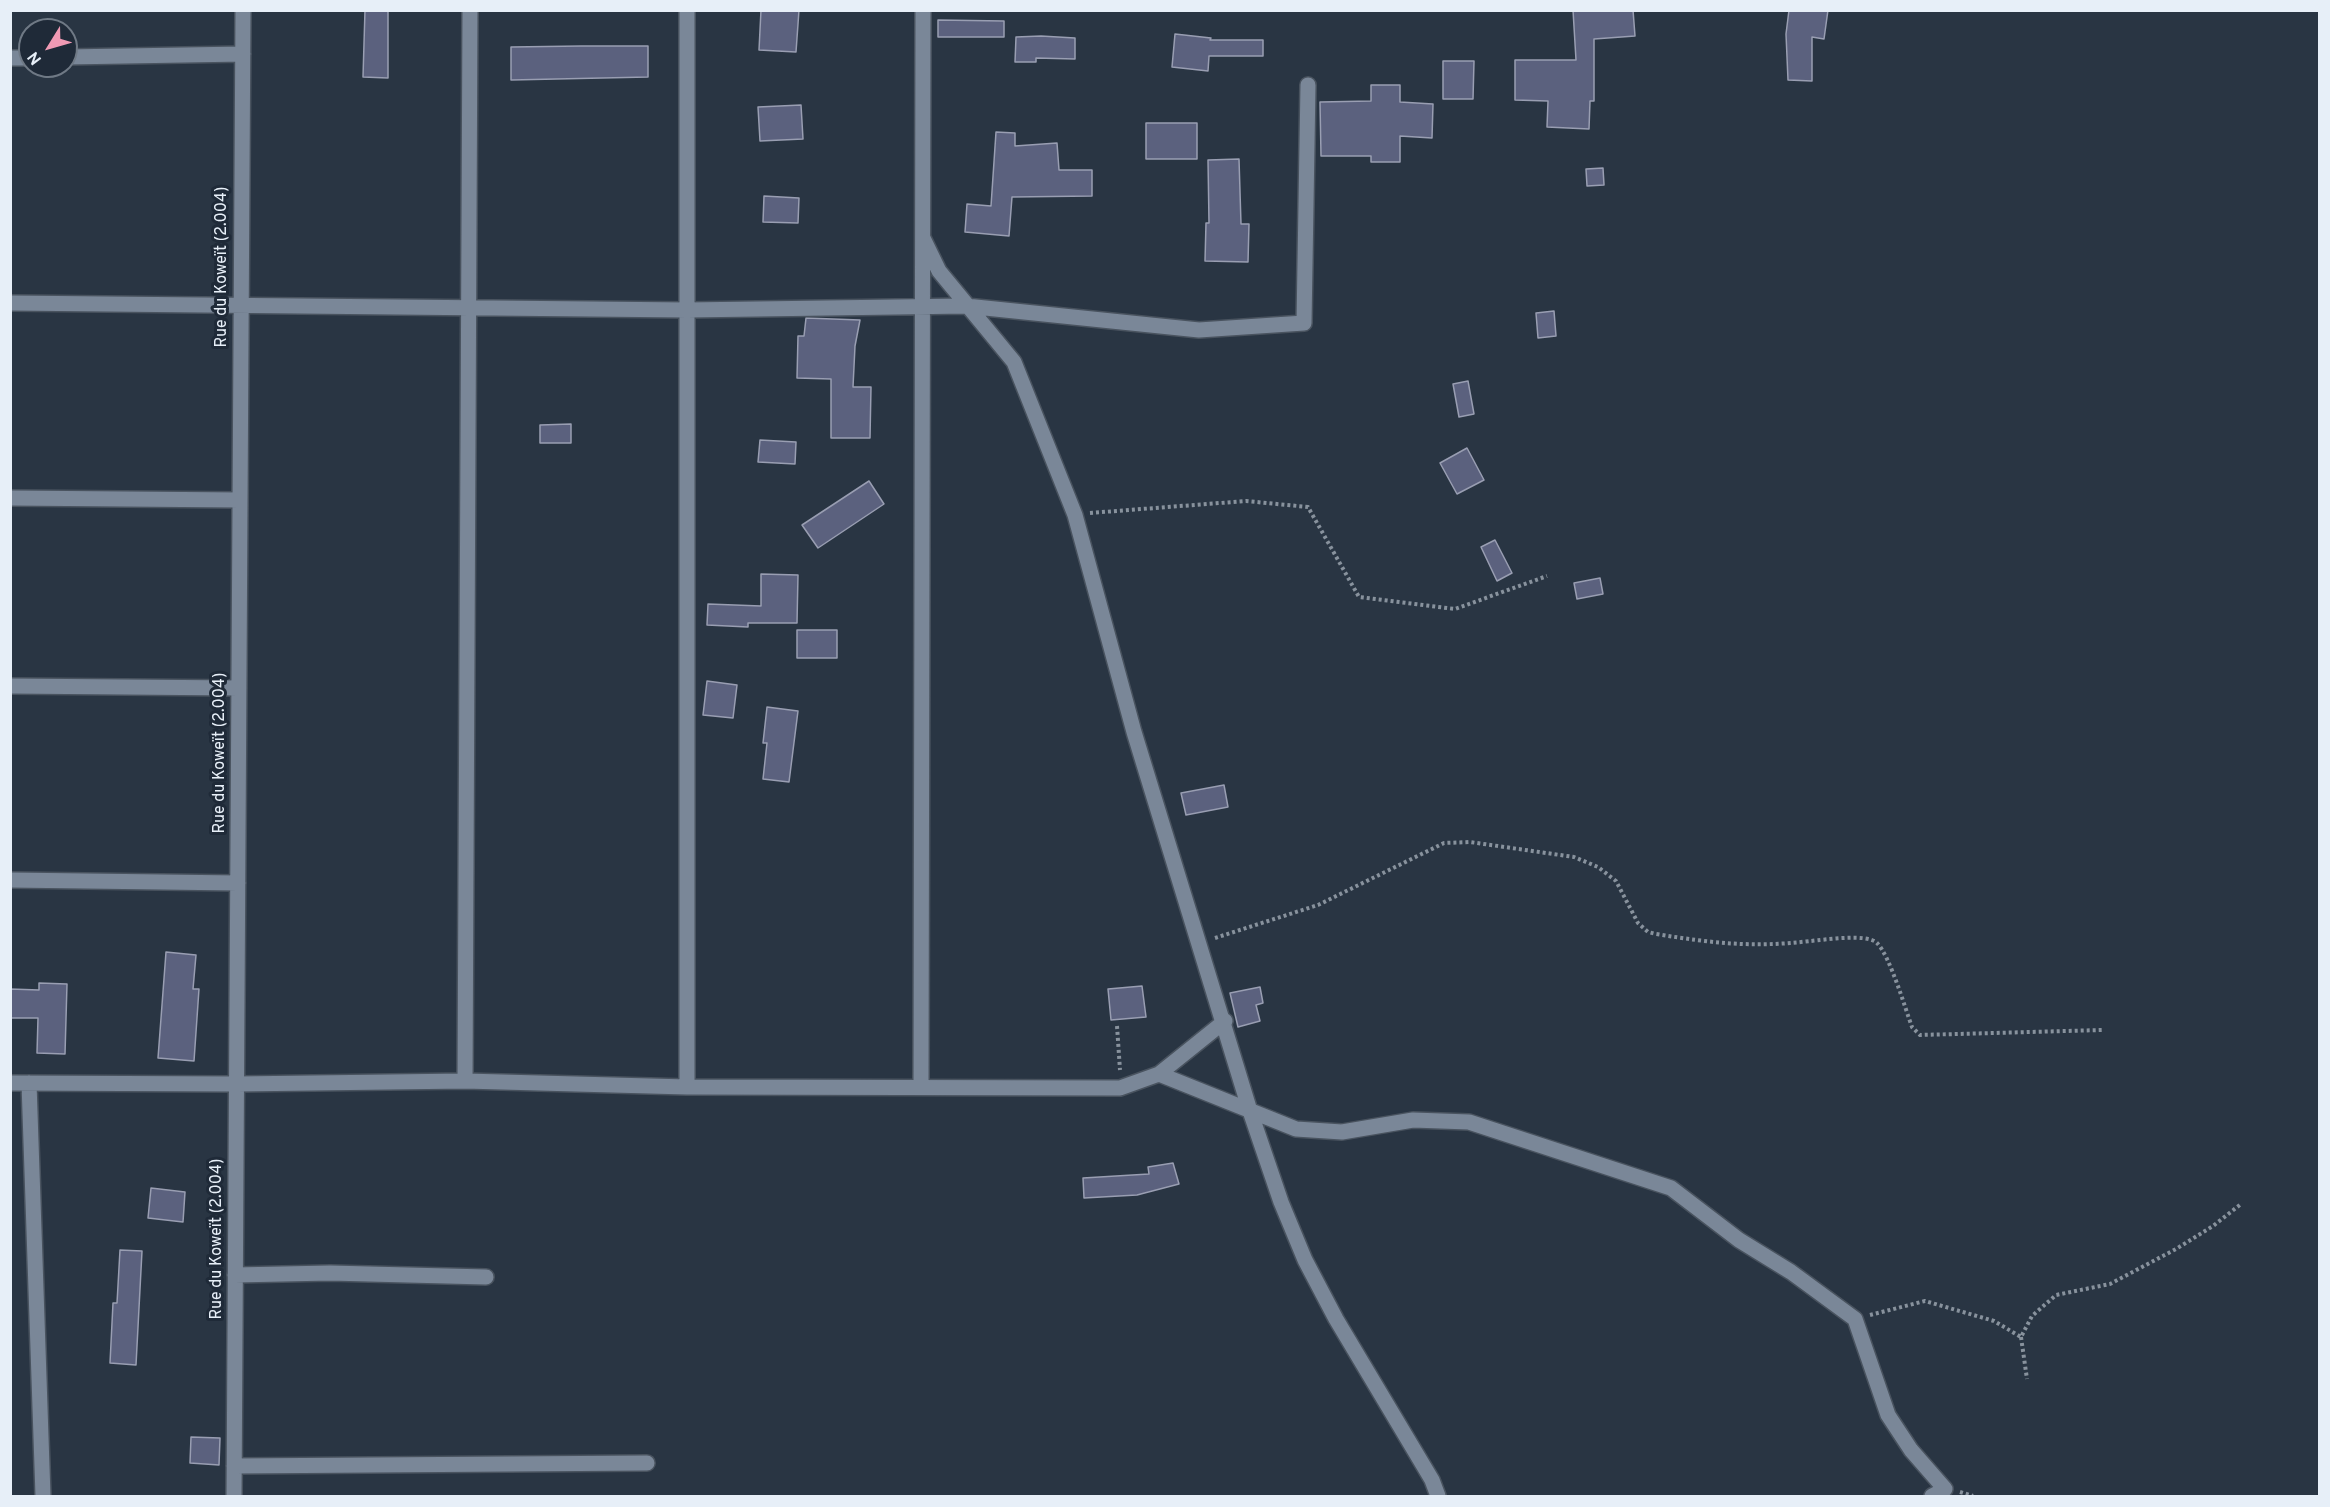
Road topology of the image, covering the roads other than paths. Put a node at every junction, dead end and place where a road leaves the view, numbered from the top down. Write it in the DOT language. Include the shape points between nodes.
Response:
graph roads {
  1 [pos="243,10"];
  2 [pos="470,10"];
  3 [pos="687,10"];
  4 [pos="923,10"];
  5 [pos="243,54"];
  6 [pos="78,57"];
  7 [pos="1308,85"];
  8 [pos="923,238"];
  9 [pos="10,303"];
  10 [pos="241,304"];
  11 [pos="469,306"];
  12 [pos="966,306"];
  13 [pos="923,308"];
  14 [pos="687,310"];
  15 [pos="10,498"];
  16 [pos="240,500"];
  17 [pos="10,686"];
  18 [pos="239,688"];
  19 [pos="10,880"];
  20 [pos="238,883"];
  21 [pos="1225,1021"];
  22 [pos="1159,1074"];
  23 [pos="465,1081"];
  24 [pos="10,1083"];
  25 [pos="29,1083"];
  26 [pos="237,1084"];
  27 [pos="687,1086"];
  28 [pos="921,1087"];
  29 [pos="1250,1111"];
  30 [pos="236,1275"];
  31 [pos="486,1277"];
  32 [pos="647,1463"];
  33 [pos="234,1466"];
  34 [pos="43,1497"];
  35 [pos="234,1497"];
  36 [pos="1438,1497"];
  37 [pos="1932,1497"];
  1 -- 5 [label="street, Rue du Koweït (2.004)"];
  2 -- 11 [label="street"];
  3 -- 14 [label="street"];
  4 -- 8 [label="street"];
  5 -- 6 [label="street"];
  5 -- 10 [label="street, Rue du Koweït (2.004)"];
  7 -- 12 [label="street" via="1304,323 1199,330"];
  8 -- 12 [label="street" via="939,271"];
  8 -- 13 [label="street"];
  9 -- 10 [label="street"];
  10 -- 11 [label="street"];
  10 -- 16 [label="street, Rue du Koweït (2.004)"];
  11 -- 14 [label="street"];
  11 -- 23 [label="street"];
  12 -- 13 [label="street"];
  12 -- 21 [label="street" via="1014,362 1074,515 1134,732"];
  13 -- 14 [label="street"];
  13 -- 28 [label="street"];
  14 -- 27 [label="street"];
  15 -- 16 [label="street"];
  16 -- 18 [label="street, Rue du Koweït (2.004)"];
  17 -- 18 [label="street"];
  18 -- 20 [label="street, Rue du Koweït (2.004)"];
  19 -- 20 [label="street"];
  20 -- 26 [label="street, Rue du Koweït (2.004)"];
  21 -- 22 [label="street"];
  21 -- 29 [label="street"];
  22 -- 28 [label="street" via="1120,1088"];
  22 -- 29 [label="street"];
  23 -- 26 [label="street"];
  23 -- 27 [label="street"];
  24 -- 25 [label="street"];
  25 -- 26 [label="street"];
  25 -- 34 [label="street"];
  26 -- 30 [label="street, Rue du Koweït (2.004)"];
  27 -- 28 [label="street"];
  29 -- 36 [label="street" via="1305,1260 1377,1392 1432,1480"];
  29 -- 37 [label="street" via="1314,1132 1342,1132 1413,1120 1469,1122 1671,1188 1738,1240 1825,1295 1855,1319 1888,1415 1911,1450 1945,1489"];
  30 -- 31 [label="street"];
  30 -- 33 [label="street, Rue du Koweït (2.004)"];
  32 -- 33 [label="street"];
  33 -- 35 [label="street, Rue du Koweït (2.004)"];
}
